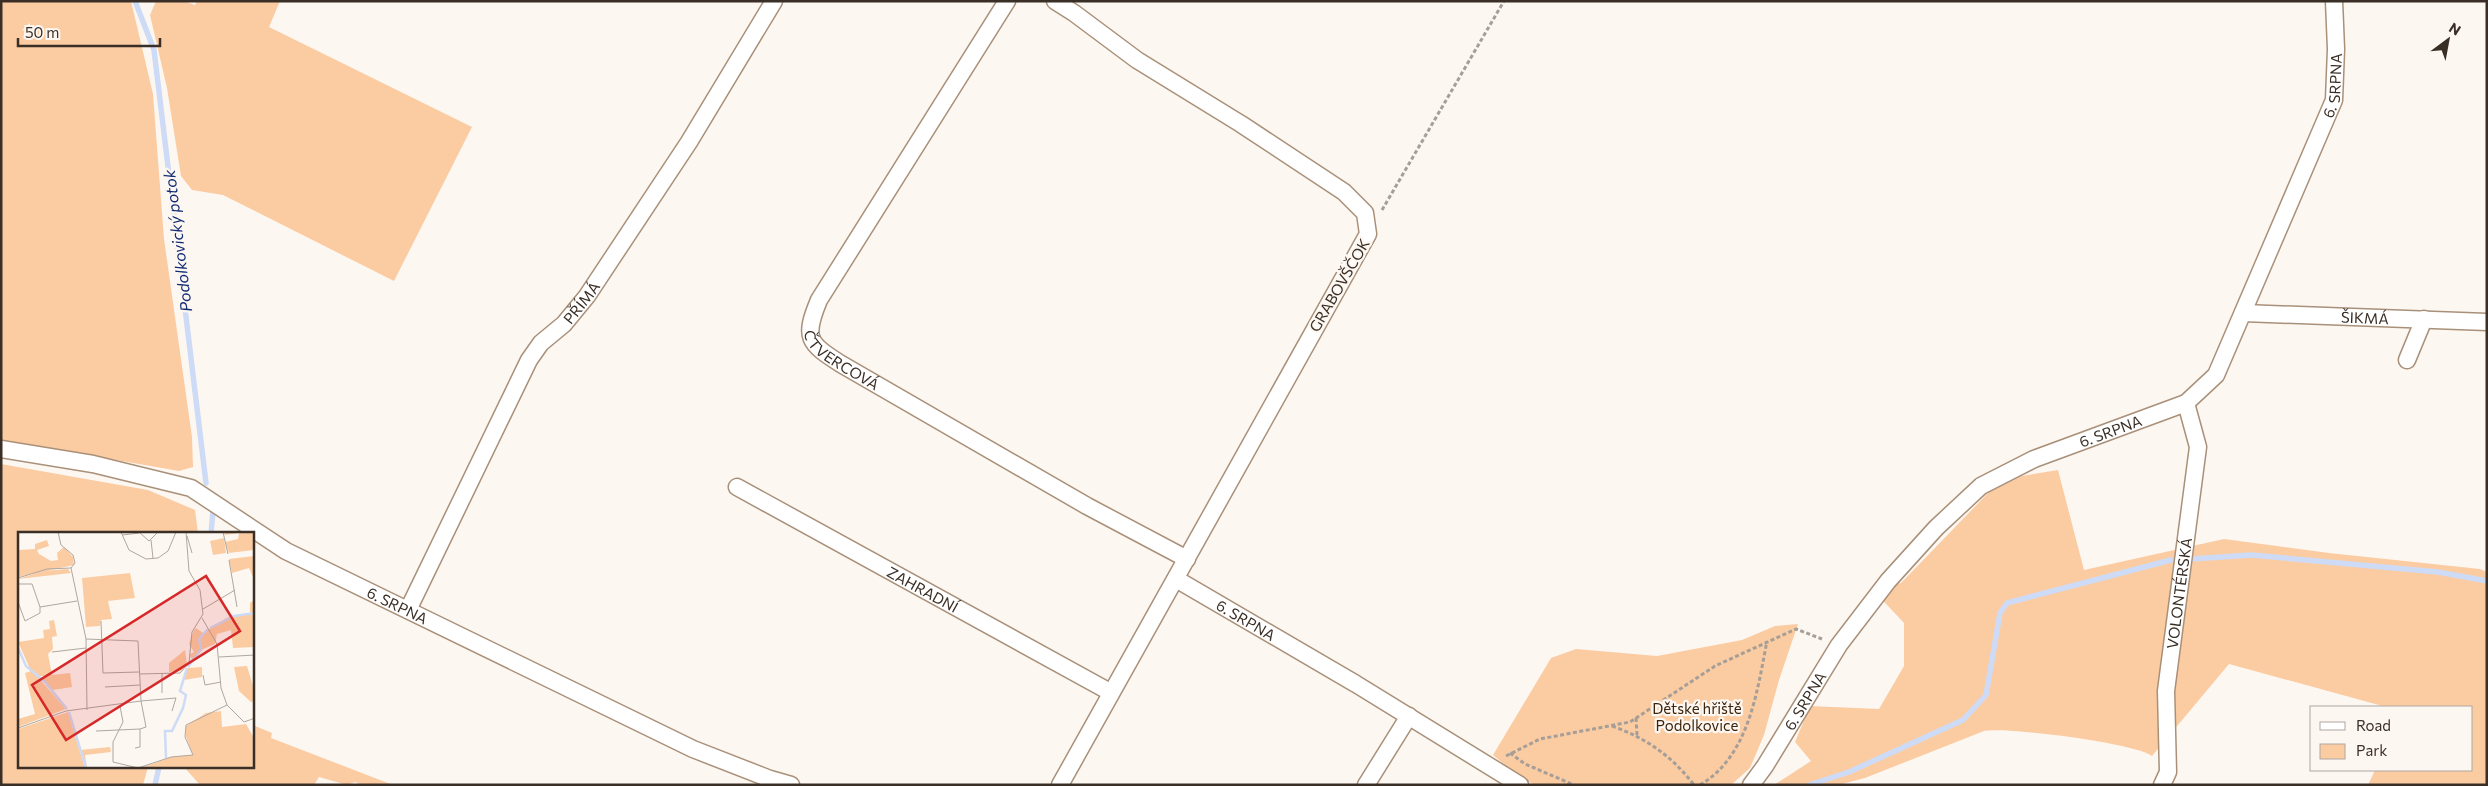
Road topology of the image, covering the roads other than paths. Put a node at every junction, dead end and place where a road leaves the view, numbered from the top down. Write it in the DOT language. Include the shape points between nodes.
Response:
graph roads {
  1 [pos="774,1"];
  2 [pos="1007,1"];
  3 [pos="1055,1"];
  4 [pos="2334,1"];
  5 [pos="2243,313"];
  6 [pos="2424,319"];
  7 [pos="2487,322"];
  8 [pos="2407,360"];
  9 [pos="2186,404"];
  10 [pos="1,449"];
  11 [pos="737,487"];
  12 [pos="1187,559"];
  13 [pos="1176,579"];
  14 [pos="408,610"];
  15 [pos="1110,692"];
  16 [pos="1409,716"];
  17 [pos="769,782"];
  18 [pos="791,785"];
  19 [pos="1060,785"];
  20 [pos="1366,785"];
  21 [pos="1520,785"];
  22 [pos="1751,785"];
  23 [pos="2162,785"];
  1 -- 14 [label="street, PŘÍMÁ" via="689,142 587,296 564,324 541,343 529,360"];
  2 -- 12 [label="street, ČTVERCOVÁ" via="819,300 811,320 811,334 816,348 857,373 1070,496"];
  3 -- 12 [label="street, GRABOVŠČOK" via="1137,60 1344,192 1365,214 1368,234 1352,267 1321,316"];
  4 -- 5 [label="street, 6. SRPNA" via="2334,100"];
  5 -- 6 [label="street, ŠIKMÁ"];
  5 -- 9 [label="street, 6. SRPNA" via="2216,375"];
  6 -- 7 [label="street, ŠIKMÁ"];
  6 -- 8 [label="street"];
  9 -- 22 [label="street, 6. SRPNA" via="2034,460 1981,486 1930,534 1888,581 1839,645 1766,766"];
  9 -- 23 [label="street, VOLONTÉRSKÁ" via="2198,447 2167,682 2168,772"];
  10 -- 14 [label="street, 6. SRPNA" via="93,464 183,485 200,492 286,551"];
  11 -- 15 [label="street, ZAHRADNÍ"];
  12 -- 13 [label="street, GRABOVŠČOK"];
  13 -- 15 [label="street"];
  13 -- 16 [label="street, 6. SRPNA"];
  14 -- 17 [label="street, 6. SRPNA" via="693,749"];
  15 -- 19 [label="street"];
  16 -- 20 [label="street"];
  16 -- 21 [label="street, 6. SRPNA"];
  17 -- 18 [label="street, 6. SRPNA"];
}
